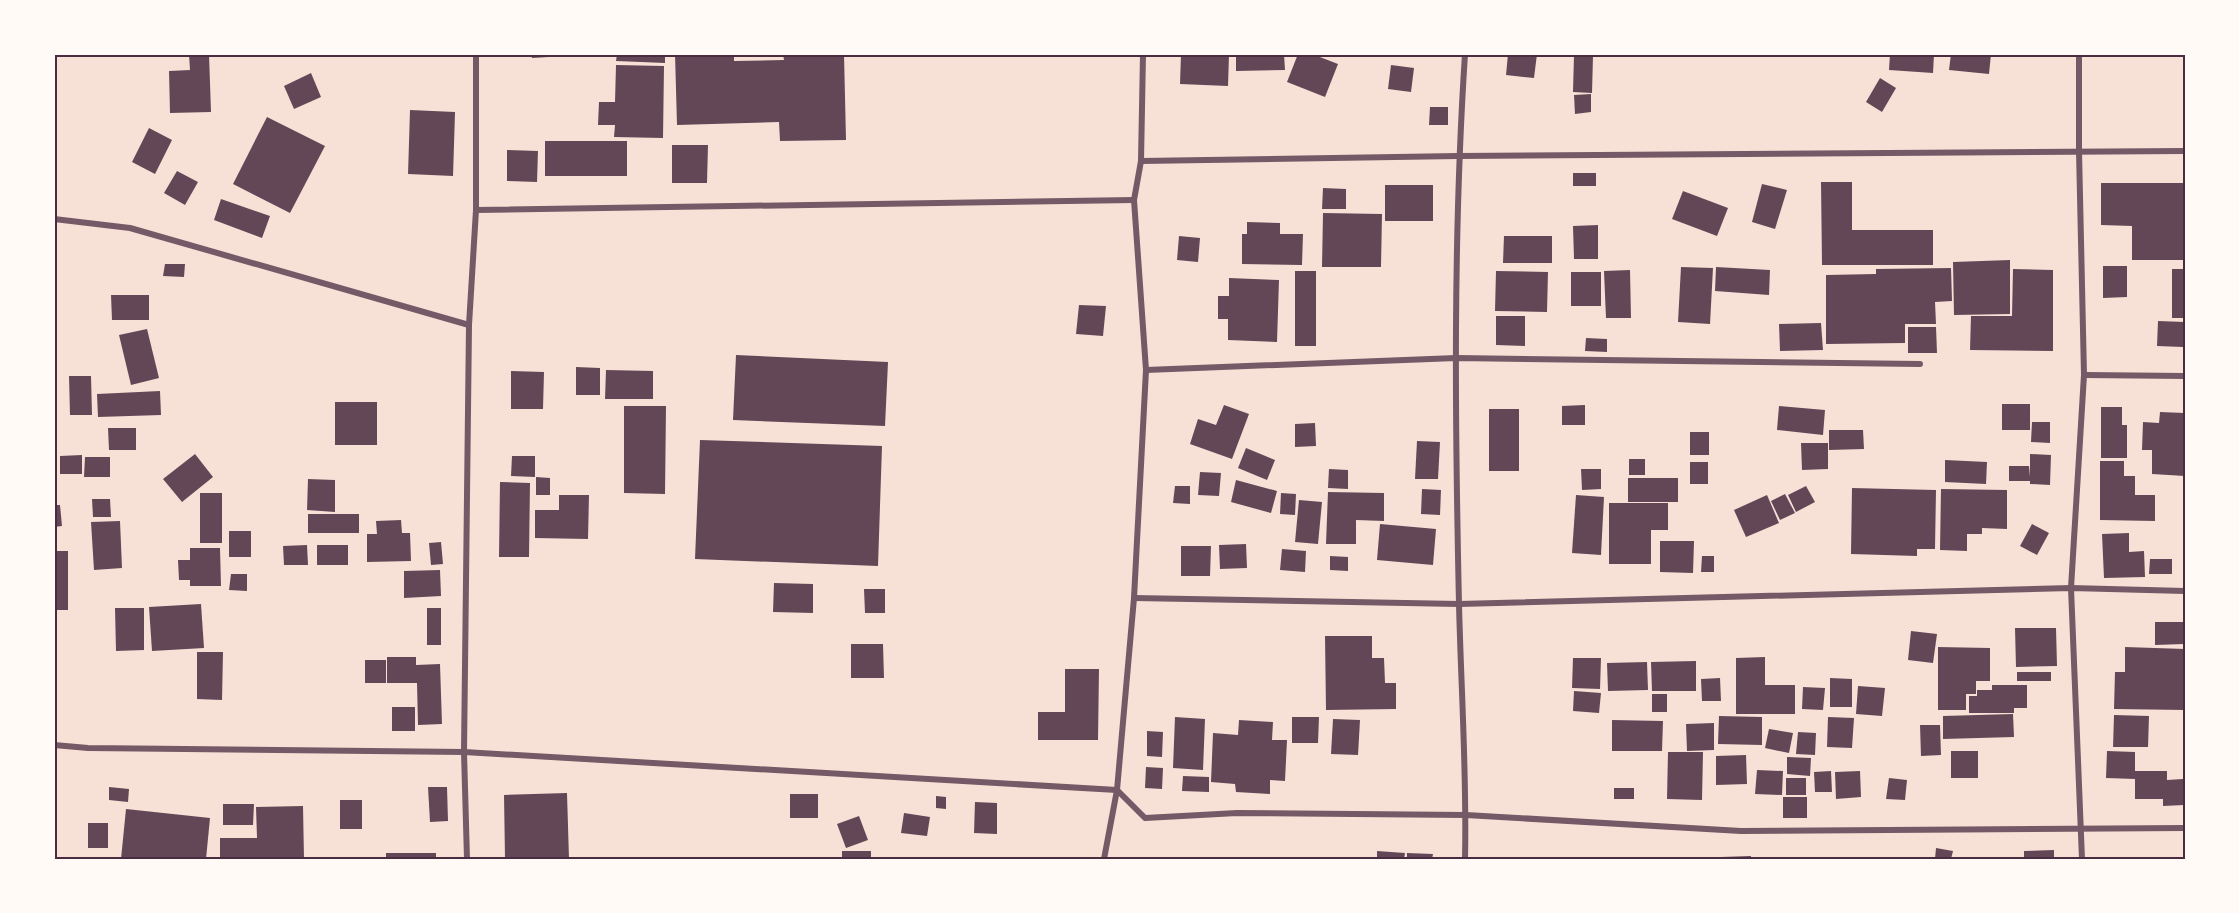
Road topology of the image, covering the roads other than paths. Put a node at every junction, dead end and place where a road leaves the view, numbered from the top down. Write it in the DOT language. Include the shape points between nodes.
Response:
graph roads {
  1 [pos="476,54"];
  2 [pos="1143,54"];
  3 [pos="1465,54"];
  4 [pos="2079,54"];
  5 [pos="2079,151"];
  6 [pos="2185,151"];
  7 [pos="1458,156"];
  8 [pos="1141,161"];
  9 [pos="1134,200"];
  10 [pos="476,210"];
  11 [pos="54,219"];
  12 [pos="470,325"];
  13 [pos="1456,358"];
  14 [pos="1920,364"];
  15 [pos="1146,370"];
  16 [pos="2084,375"];
  17 [pos="2185,376"];
  18 [pos="2071,588"];
  19 [pos="2185,591"];
  20 [pos="1134,598"];
  21 [pos="1460,604"];
  22 [pos="54,745"];
  23 [pos="464,752"];
  24 [pos="1117,790"];
  25 [pos="1466,815"];
  26 [pos="2080,828"];
  27 [pos="2185,828"];
  28 [pos="467,859"];
  29 [pos="1104,859"];
  30 [pos="1465,859"];
  31 [pos="2082,859"];
  1 -- 10 [label="street"];
  2 -- 8 [label="street"];
  3 -- 7 [label="street"];
  4 -- 5 [label="street"];
  5 -- 6 [label="street"];
  5 -- 7 [label="street"];
  5 -- 16 [label="street"];
  7 -- 8 [label="street"];
  7 -- 13 [label="street"];
  8 -- 9 [label="street"];
  9 -- 10 [label="street"];
  9 -- 15 [label="street"];
  10 -- 12 [label="street"];
  11 -- 12 [label="street" via="130,228"];
  12 -- 23 [label="street"];
  13 -- 14 [label="street"];
  13 -- 15 [label="street"];
  13 -- 21 [label="street"];
  15 -- 20 [label="street"];
  16 -- 17 [label="street"];
  16 -- 18 [label="street"];
  18 -- 19 [label="street"];
  18 -- 21 [label="street"];
  18 -- 26 [label="street"];
  20 -- 21 [label="street"];
  20 -- 24 [label="street"];
  21 -- 25 [label="street"];
  22 -- 23 [label="street"];
  23 -- 24 [label="street"];
  23 -- 28 [label="street"];
  24 -- 25 [label="street" via="1145,818 1237,813"];
  24 -- 29 [label="street"];
  25 -- 26 [label="street" via="1741,831"];
  25 -- 30 [label="street"];
  26 -- 27 [label="street"];
  26 -- 31 [label="street"];
}
